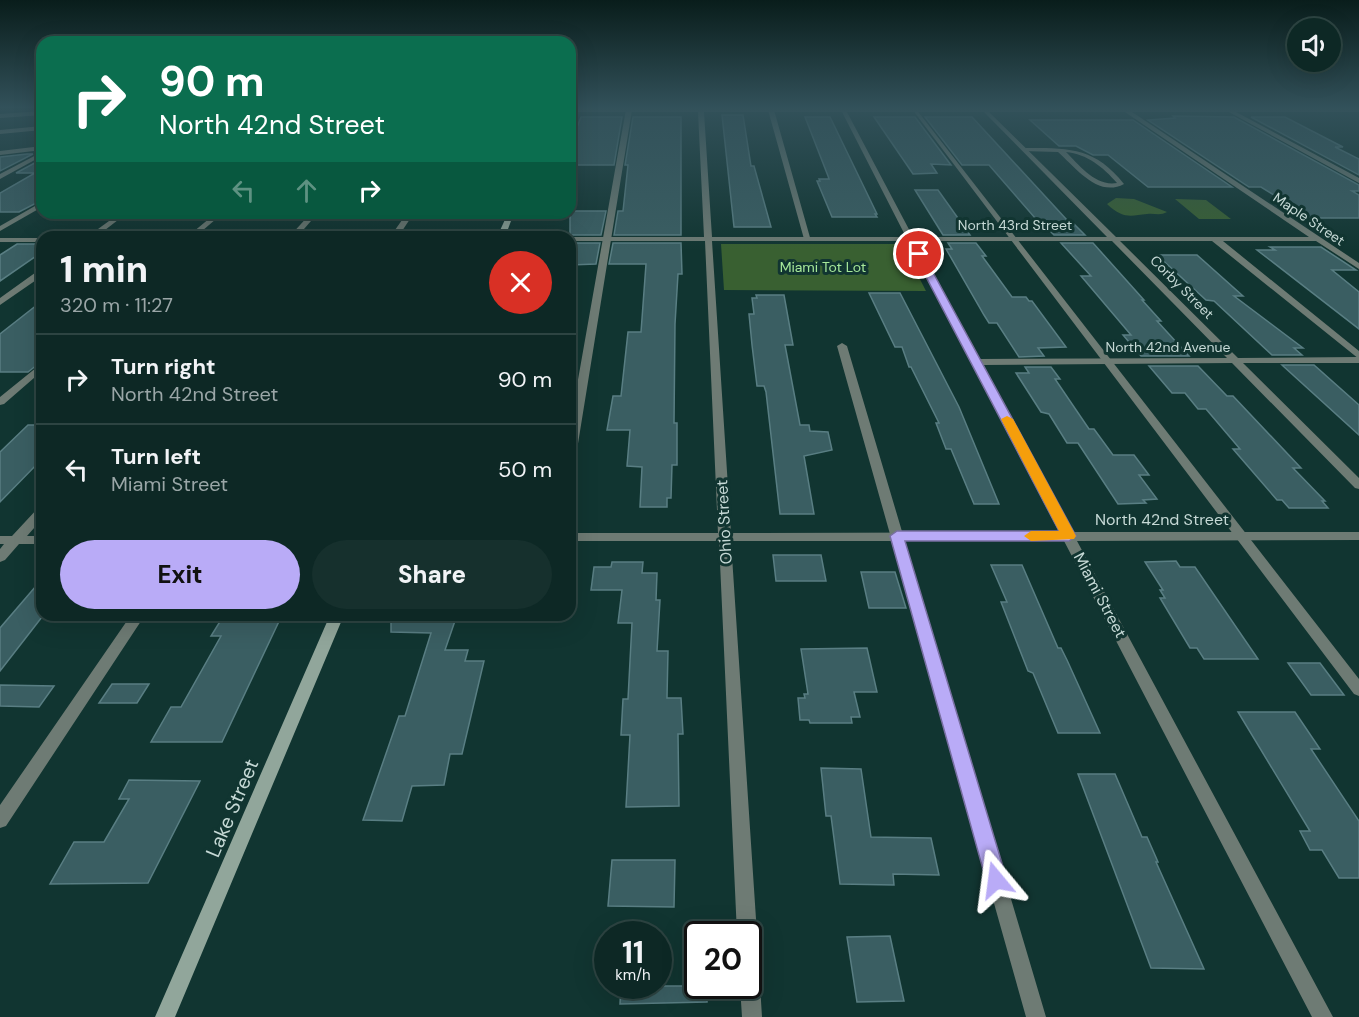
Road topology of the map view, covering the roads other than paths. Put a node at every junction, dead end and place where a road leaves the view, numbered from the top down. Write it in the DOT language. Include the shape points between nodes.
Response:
graph roads {
  1 [pos="621,155"];
  2 [pos="703,155"];
  3 [pos="784,155"];
  4 [pos="868,155"];
  5 [pos="949,155"];
  6 [pos="1030,155"];
  7 [pos="1066,155"];
  8 [pos="1089,155"];
  9 [pos="1193,155"];
  10 [pos="1313,155"];
  11 [pos="36,157"];
  12 [pos="0,177"];
  13 [pos="1359,181"];
  14 [pos="36,208"];
  15 [pos="116,219"];
  16 [pos="212,219"];
  17 [pos="310,219"];
  18 [pos="0,230"];
  19 [pos="99,231"];
  20 [pos="198,231"];
  21 [pos="298,231"];
  22 [pos="576,239"];
  23 [pos="605,239"];
  24 [pos="708,239"];
  25 [pos="808,239"];
  26 [pos="911,239"];
  27 [pos="1012,239"];
  28 [pos="1114,239"];
  29 [pos="1215,239"];
  30 [pos="1316,239"];
  31 [pos="0,240"];
  32 [pos="36,240"];
  33 [pos="1359,267"];
  34 [pos="36,276"];
  35 [pos="0,302"];
  36 [pos="842,346"];
  37 [pos="1359,358"];
  38 [pos="1105,361"];
  39 [pos="1236,361"];
  40 [pos="976,362"];
  41 [pos="36,371"];
  42 [pos="0,402"];
  43 [pos="576,421"];
  44 [pos="1359,485"];
  45 [pos="36,517"];
  46 [pos="725,536"];
  47 [pos="897,536"];
  48 [pos="1069,536"];
  49 [pos="1240,536"];
  50 [pos="1359,536"];
  51 [pos="576,537"];
  52 [pos="0,540"];
  53 [pos="15,540"];
  54 [pos="36,540"];
  55 [pos="0,557"];
  56 [pos="134,621"];
  57 [pos="334,621"];
  58 [pos="1359,690"];
  59 [pos="0,820"];
  60 [pos="746,921"];
  61 [pos="751,999"];
  62 [pos="165,1017"];
  63 [pos="752,1017"];
  64 [pos="1036,1017"];
  65 [pos="1323,1017"];
  1 -- 23 [label="street"];
  2 -- 24 [label="street, Ohio Street"];
  3 -- 25 [label="street"];
  4 -- 26 [label="street, Miami Street"];
  5 -- 27 [label="street"];
  6 -- 28 [label="street, Corby Street"];
  7 -- 8 [label="street" via="1097,183 1121,184"];
  9 -- 30 [label="street, Maple Street"];
  10 -- 13 [label="street"];
  11 -- 12 [label="street"];
  14 -- 18 [label="street"];
  15 -- 19 [label="street"];
  16 -- 20 [label="street"];
  17 -- 21 [label="street"];
  22 -- 23 [label="street, North 43rd Street"];
  23 -- 24 [label="street, North 43rd Street"];
  23 -- 43 [label="street"];
  24 -- 25 [label="street, North 43rd Street"];
  24 -- 46 [label="street, Ohio Street"];
  25 -- 26 [label="street, North 43rd Street"];
  26 -- 27 [label="street, North 43rd Street"];
  26 -- 40 [label="street, Miami Street"];
  27 -- 28 [label="street, North 43rd Street"];
  27 -- 38 [label="street"];
  28 -- 29 [label="street, North 43rd Street"];
  28 -- 39 [label="street, Corby Street"];
  29 -- 30 [label="street, North 43rd Street"];
  29 -- 37 [label="street"];
  30 -- 33 [label="street, Maple Street"];
  31 -- 32 [label="street"];
  34 -- 35 [label="street"];
  36 -- 47 [label="street"];
  37 -- 39 [label="street, North 42nd Avenue"];
  38 -- 39 [label="street, North 42nd Avenue"];
  38 -- 40 [label="street, North 42nd Avenue"];
  38 -- 49 [label="street"];
  39 -- 44 [label="street, Corby Street"];
  40 -- 48 [label="street, Miami Street"];
  41 -- 42 [label="street"];
  45 -- 53 [label="street"];
  46 -- 47 [label="street, North 42nd Street"];
  46 -- 51 [label="street, North 42nd Street"];
  46 -- 60 [label="street, Ohio Street"];
  47 -- 48 [label="street, North 42nd Street"];
  47 -- 64 [label="street"];
  48 -- 49 [label="street, North 42nd Street"];
  48 -- 65 [label="street, Miami Street"];
  49 -- 50 [label="street, North 42nd Street"];
  49 -- 58 [label="street"];
  52 -- 53 [label="street"];
  53 -- 54 [label="street"];
  53 -- 55 [label="street"];
  56 -- 59 [label="street"];
  57 -- 62 [label="main road, Lake Street"];
  61 -- 63 [label="street"];
}
